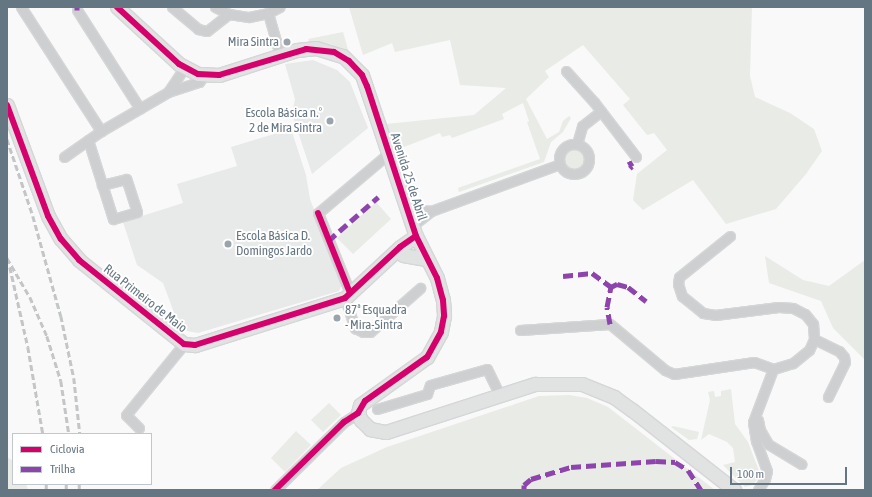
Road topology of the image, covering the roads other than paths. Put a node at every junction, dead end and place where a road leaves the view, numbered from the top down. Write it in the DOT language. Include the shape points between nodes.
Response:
graph roads {
  1 [pos="21,7"];
  2 [pos="117,7"];
  3 [pos="172,7"];
  4 [pos="214,7"];
  5 [pos="280,7"];
  6 [pos="77,10"];
  7 [pos="268,13"];
  8 [pos="229,14"];
  9 [pos="280,56"];
  10 [pos="184,68"];
  11 [pos="566,71"];
  12 [pos="204,75"];
  13 [pos="168,92"];
  14 [pos="7,105"];
  15 [pos="140,109"];
  16 [pos="601,111"];
  17 [pos="101,131"];
  18 [pos="88,140"];
  19 [pos="577,144"];
  20 [pos="389,153"];
  21 [pos="636,156"];
  22 [pos="64,157"];
  23 [pos="560,164"];
  24 [pos="102,185"];
  25 [pos="407,210"];
  26 [pos="431,210"];
  27 [pos="416,236"];
  28 [pos="730,236"];
  29 [pos="403,255"];
  30 [pos="390,258"];
  31 [pos="426,259"];
  32 [pos="420,288"];
  33 [pos="347,296"];
  34 [pos="520,330"];
  35 [pos="814,339"];
  36 [pos="184,344"];
  37 [pos="773,369"];
  38 [pos="500,396"];
  39 [pos="828,397"];
  40 [pos="757,406"];
  41 [pos="377,409"];
  42 [pos="358,413"];
  43 [pos="139,428"];
  44 [pos="801,464"];
  45 [pos="275,490"];
  46 [pos="734,490"];
  47 [pos="758,490"];
  1 -- 17 [label="street"];
  2 -- 10 [label="street, Avenida 25 de Abril"];
  3 -- 8 [label="street" via="198,29 207,31"];
  4 -- 8 [label="street"];
  5 -- 7 [label="street"];
  6 -- 15 [label="street"];
  7 -- 8 [label="street" via="249,17"];
  7 -- 9 [label="street"];
  9 -- 12 [label="street, Avenida 25 de Abril" via="219,75"];
  9 -- 20 [label="street, Avenida 25 de Abril" via="316,48 334,52 349,60 362,75 367,86"];
  10 -- 12 [label="street, Avenida 25 de Abril"];
  10 -- 13 [label="street"];
  11 -- 16 [label="street"];
  12 -- 13 [label="street" via="199,82"];
  13 -- 15 [label="street"];
  14 -- 36 [label="street, Rua Primeiro de Maio" via="48,216 61,239 79,260"];
  15 -- 17 [label="street"];
  16 -- 19 [label="street" via="582,126"];
  16 -- 21 [label="street"];
  17 -- 18 [label="street"];
  18 -- 22 [label="street"];
  18 -- 24 [label="street"];
  19 -- 23 [label="street" via="568,145 561,151"];
  19 -- 23 [label="street" via="587,150 587,167 578,174 573,174 563,169"];
  20 -- 25 [label="street, Avenida 25 de Abril"];
  20 -- 33 [label="street" via="318,213"];
  23 -- 26 [label="street"];
  24 -- 24 [label="street" via="113,219 137,212 126,179"];
  25 -- 26 [label="street"];
  25 -- 27 [label="street, Avenida 25 de Abril"];
  26 -- 27 [label="street"];
  27 -- 29 [label="street, Rua Primeiro de Maio"];
  27 -- 30 [label="street, Rua Primeiro de Maio"];
  27 -- 31 [label="street, Avenida 25 de Abril"];
  28 -- 35 [label="street" via="679,277 678,284 682,296 703,313 715,315 779,307 793,308 804,314 813,324"];
  29 -- 30 [label="street, Rua Primeiro de Maio"];
  29 -- 31 [label="street"];
  30 -- 33 [label="street, Rua Primeiro de Maio"];
  31 -- 42 [label="street, Avenida 25 de Abril" via="437,278 443,300 441,332 427,357 365,401"];
  32 -- 33 [label="street" via="370,332 362,332 355,328"];
  33 -- 36 [label="street, Rua Primeiro de Maio" via="195,345"];
  34 -- 37 [label="street" via="610,324 665,370 674,374 754,362"];
  35 -- 37 [label="street" via="803,356 792,363"];
  35 -- 39 [label="street" via="839,351 844,357 845,362"];
  36 -- 43 [label="street" via="126,415"];
  37 -- 40 [label="street"];
  38 -- 41 [label="street" via="487,369 430,384 427,394"];
  38 -- 42 [label="street" via="386,432 370,429"];
  38 -- 46 [label="street" via="523,387 548,383 582,384 598,389 632,410"];
  40 -- 44 [label="street" via="760,430 768,444"];
  40 -- 47 [label="street" via="754,432 767,470"];
  42 -- 45 [label="street, Avenida 25 de Abril" via="344,422"];
}
